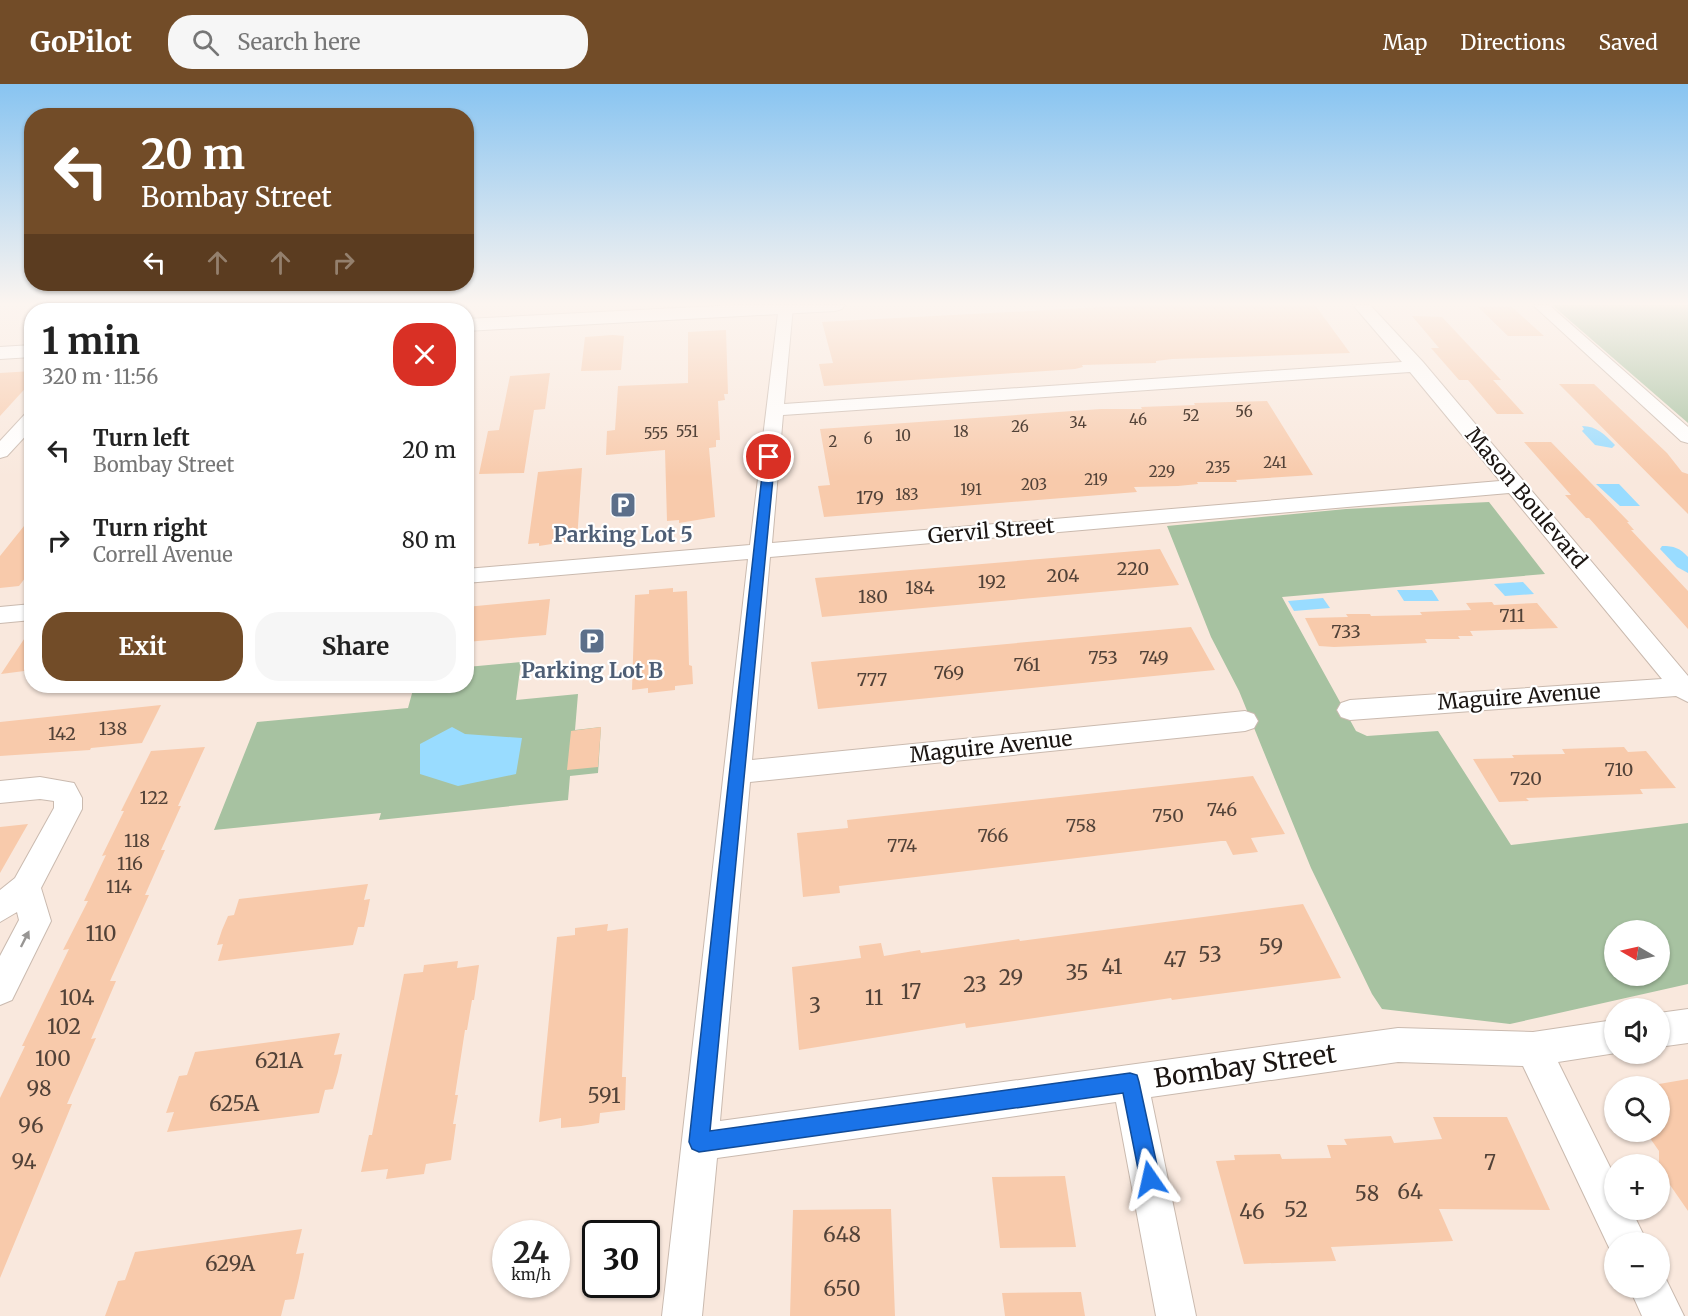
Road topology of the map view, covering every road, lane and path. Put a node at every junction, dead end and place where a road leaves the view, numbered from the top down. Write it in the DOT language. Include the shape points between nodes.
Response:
graph roads {
  1 [pos="779,362"];
  2 [pos="1413,362"];
  3 [pos="1606,362"];
  4 [pos="1416,366"];
  5 [pos="774,410"];
  6 [pos="24,426"];
  7 [pos="1688,436"];
  8 [pos="24,447"];
  9 [pos="1,450"];
  10 [pos="1516,486"];
  11 [pos="760,552"];
  12 [pos="474,575"];
  13 [pos="24,613"];
  14 [pos="0,615"];
  15 [pos="1686,688"];
  16 [pos="1350,710"];
  17 [pos="1245,721"];
  18 [pos="737,772"];
  19 [pos="0,792"];
  20 [pos="26,887"];
  21 [pos="0,908"];
  22 [pos="0,989"];
  23 [pos="1688,1026"];
  24 [pos="1670,1028"];
  25 [pos="1604,1038"];
  26 [pos="1533,1049"];
  27 [pos="1130,1082"];
  28 [pos="699,1142"];
  29 [pos="1622,1232"];
  30 [pos="1655,1298"];
  31 [pos="682,1316"];
  32 [pos="1176,1316"];
  33 [pos="1664,1316"];
  1 -- 5 [label="street"];
  2 -- 4 [label="street, Mason Boulevard"];
  3 -- 7 [label="street"];
  4 -- 5 [label="street"];
  4 -- 10 [label="street, Mason Boulevard"];
  5 -- 11 [label="street"];
  6 -- 9 [label="street"];
  8 -- 9 [label="street"];
  10 -- 11 [label="street, Gervil Street"];
  10 -- 15 [label="street, Mason Boulevard"];
  11 -- 12 [label="street, Gervil Street"];
  11 -- 18 [label="street"];
  13 -- 14 [label="street"];
  15 -- 16 [label="street, Maguire Avenue"];
  17 -- 18 [label="street, Maguire Avenue"];
  18 -- 28 [label="street"];
  19 -- 20 [label="street" via="53,789 64,791 68,798 68,809"];
  20 -- 21 [label="street"];
  22 -- 20 [label="street, one-way" via="34,921"];
  23 -- 24 [label="street"];
  25 -- 26 [label="street, Bombay Street"];
  26 -- 27 [label="street, Bombay Street" via="1398,1045"];
  26 -- 29 [label="street"];
  27 -- 28 [label="street, Bombay Street"];
  27 -- 32 [label="street"];
  28 -- 31 [label="street"];
  30 -- 33 [label="street"];
}
